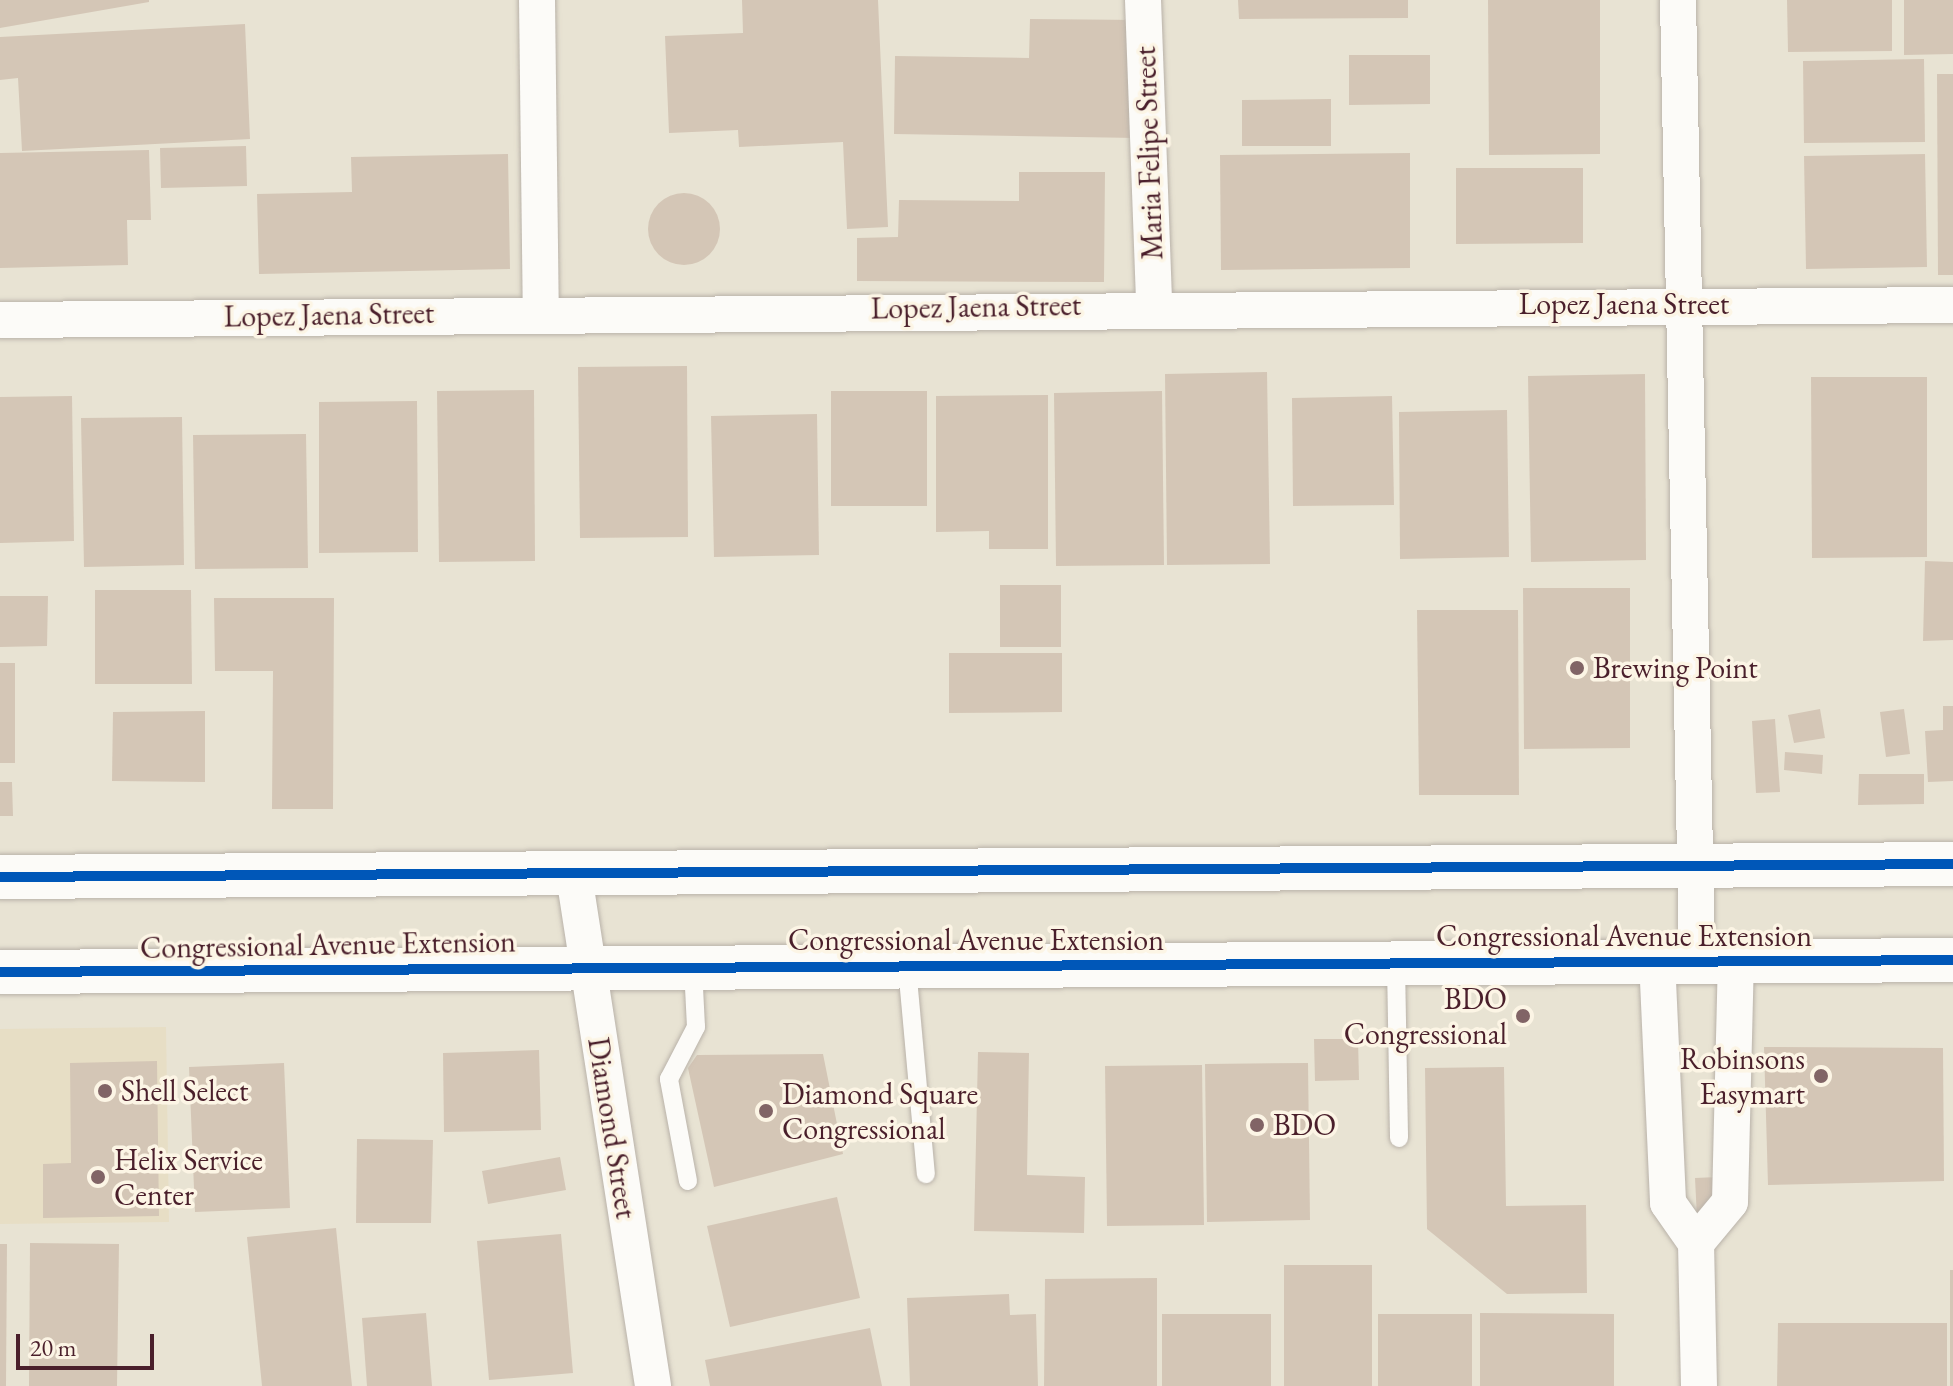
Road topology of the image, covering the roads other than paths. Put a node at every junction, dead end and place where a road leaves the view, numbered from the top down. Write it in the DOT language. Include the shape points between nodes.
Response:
graph roads {
  1 [pos="537,0"];
  2 [pos="1143,0"];
  3 [pos="1678,0"];
  4 [pos="1685,304"];
  5 [pos="1953,305"];
  6 [pos="1154,306"];
  7 [pos="541,312"];
  8 [pos="0,320"];
  9 [pos="1953,864"];
  10 [pos="1692,865"];
  11 [pos="573,869"];
  12 [pos="0,877"];
  13 [pos="1697,959"];
  14 [pos="1953,960"];
  15 [pos="1396,961"];
  16 [pos="907,964"];
  17 [pos="693,965"];
  18 [pos="585,966"];
  19 [pos="0,972"];
  20 [pos="1399,1138"];
  21 [pos="926,1174"];
  22 [pos="688,1181"];
  23 [pos="1696,1243"];
  24 [pos="653,1386"];
  25 [pos="1699,1386"];
  1 -- 7 [label="street"];
  2 -- 6 [label="street, Maria Felipe Street"];
  3 -- 4 [label="street"];
  4 -- 5 [label="street, Lopez Jaena Street"];
  4 -- 6 [label="street, Lopez Jaena Street"];
  4 -- 10 [label="street"];
  6 -- 7 [label="street, Lopez Jaena Street"];
  7 -- 8 [label="street, Lopez Jaena Street"];
  9 -- 10 [label="main road"];
  10 -- 11 [label="main road"];
  10 -- 13 [label="street"];
  11 -- 12 [label="main road"];
  11 -- 18 [label="street, Diamond Street"];
  13 -- 14 [label="main road, Congressional Avenue Extension"];
  13 -- 15 [label="main road, Congressional Avenue Extension"];
  13 -- 23 [label="street" via="1668,1203"];
  13 -- 23 [label="street" via="1730,1202"];
  15 -- 16 [label="main road, Congressional Avenue Extension"];
  15 -- 20 [label="lane"];
  16 -- 17 [label="main road, Congressional Avenue Extension"];
  16 -- 21 [label="lane"];
  17 -- 18 [label="main road, Congressional Avenue Extension"];
  17 -- 22 [label="lane" via="696,1027 669,1079"];
  18 -- 19 [label="main road, Congressional Avenue Extension"];
  18 -- 24 [label="street, Diamond Street"];
  23 -- 25 [label="street"];
}
